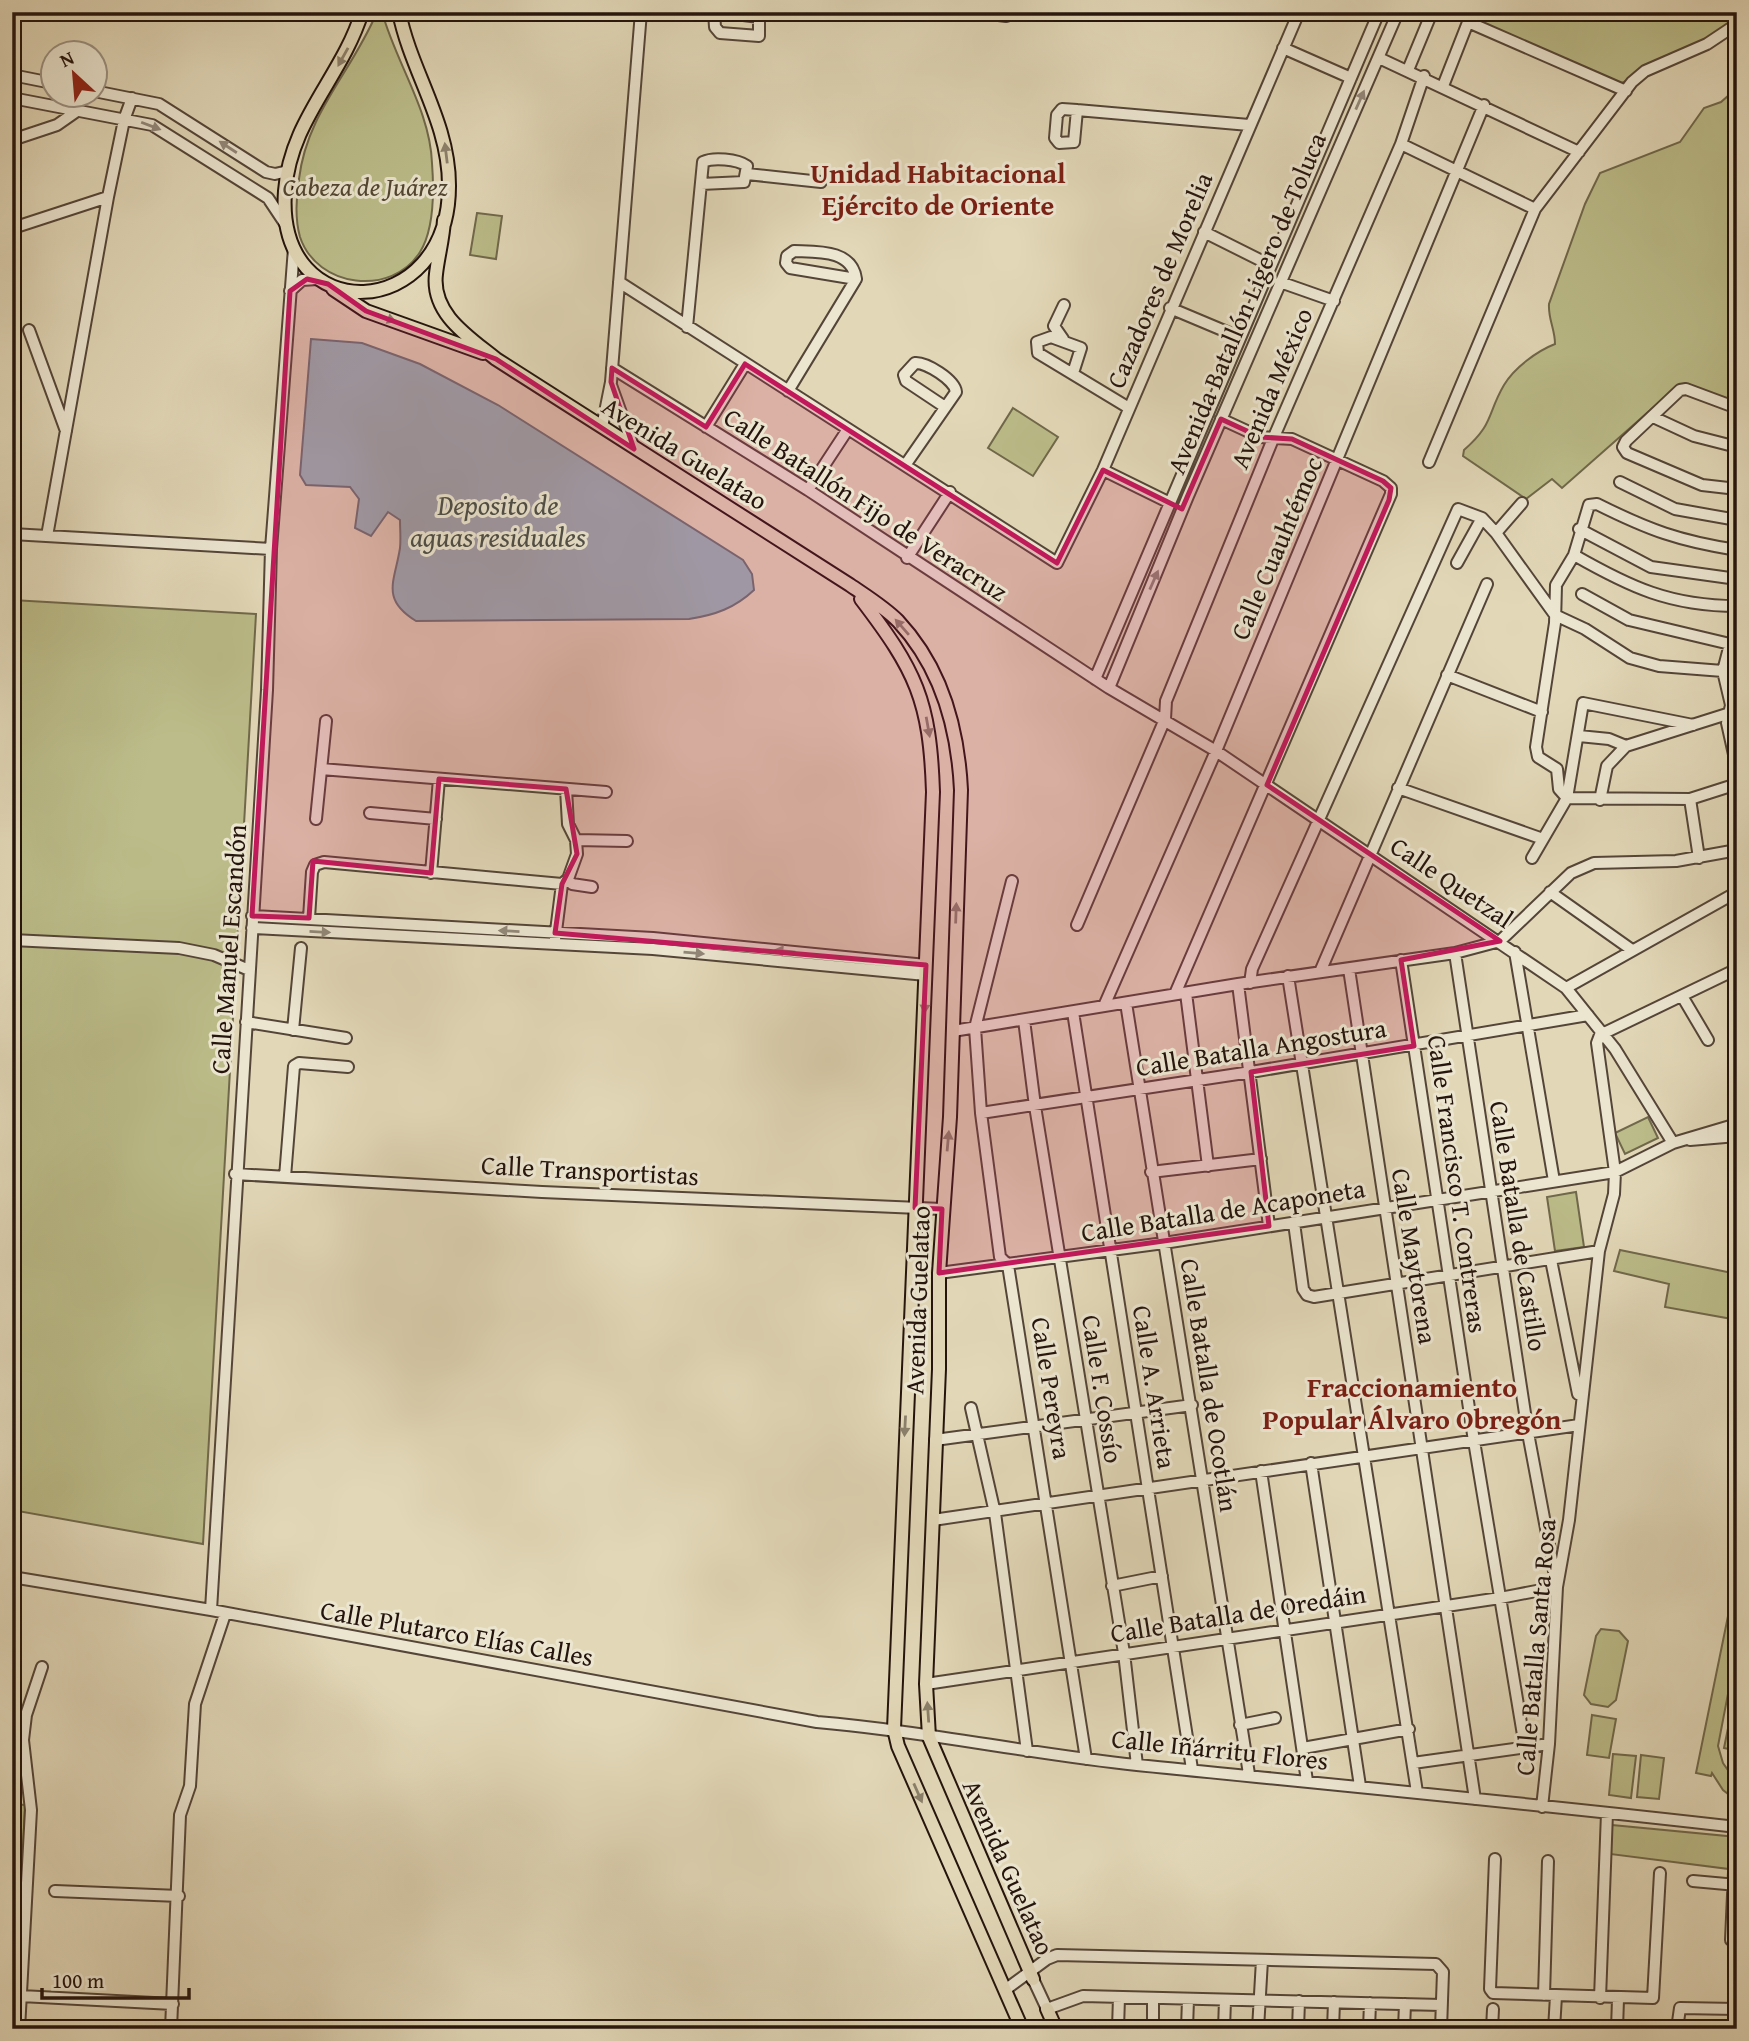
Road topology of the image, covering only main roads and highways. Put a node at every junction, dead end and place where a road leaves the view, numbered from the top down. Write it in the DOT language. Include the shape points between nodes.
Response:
graph roads {
  1 [pos="362,12"];
  2 [pos="399,12"];
  3 [pos="444,220"];
  4 [pos="323,282"];
  5 [pos="496,359"];
  6 [pos="850,585"];
  7 [pos="1032,1975"];
  8 [pos="1047,2009"];
  9 [pos="1022,2029"];
  10 [pos="1056,2029"];
  1 -- 4 [label="main road, Avenida Guelatao, one-way" via="342,60 306,118 288,171 288,231 304,264"];
  3 -- 2 [label="main road, Avenida Guelatao, one-way" via="449,182 442,127 405,42"];
  3 -- 4 [label="main road" via="427,259 404,281 366,292"];
  3 -- 5 [label="main road, Avenida Guelatao" via="435,281 440,306 460,330"];
  4 -- 5 [label="main road, Avenida Guelatao, one-way" via="366,311"];
  5 -- 6 [label="main road, Avenida Guelatao"];
  7 -- 6 [label="main road, Avenida Guelatao, one-way" via="929,1737 926,1684 939,1273 953,1031 959,753 953,720 920,649 897,620"];
  6 -- 9 [label="main road, Avenida Guelatao, one-way" via="906,663 920,691 933,792 894,1729"];
  8 -- 10 [label="main road, Avenida Guelatao"];
}
